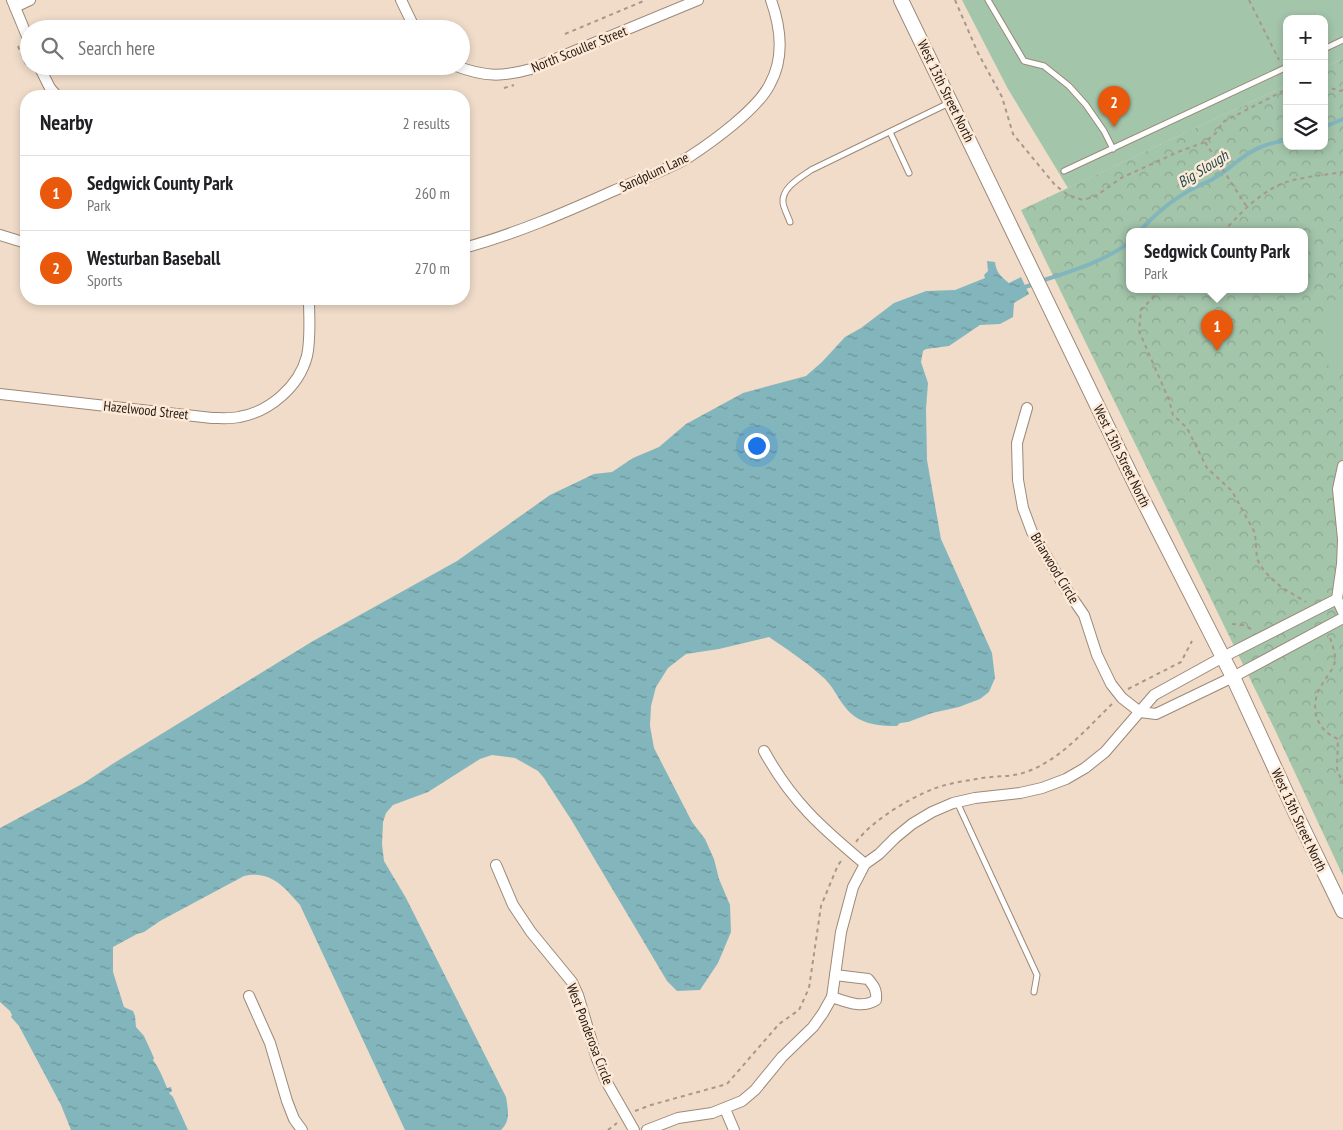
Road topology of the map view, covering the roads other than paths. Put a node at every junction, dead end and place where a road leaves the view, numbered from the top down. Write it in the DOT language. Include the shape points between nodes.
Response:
graph roads {
  1 [pos="30,0"];
  2 [pos="401,0"];
  3 [pos="698,0"];
  4 [pos="770,0"];
  5 [pos="902,0"];
  6 [pos="988,0"];
  7 [pos="14,3"];
  8 [pos="21,20"];
  9 [pos="411,20"];
  10 [pos="1343,40"];
  11 [pos="1328,47"];
  12 [pos="1283,68"];
  13 [pos="470,71"];
  14 [pos="44,75"];
  15 [pos="52,90"];
  16 [pos="951,102"];
  17 [pos="890,132"];
  18 [pos="1113,148"];
  19 [pos="1064,171"];
  20 [pos="909,173"];
  21 [pos="790,222"];
  22 [pos="0,235"];
  23 [pos="20,241"];
  24 [pos="470,246"];
  25 [pos="309,305"];
  26 [pos="0,394"];
  27 [pos="1027,408"];
  28 [pos="1343,466"];
  29 [pos="1343,540"];
  30 [pos="1337,599"];
  31 [pos="1343,612"];
  32 [pos="1343,618"];
  33 [pos="1224,657"];
  34 [pos="1233,677"];
  35 [pos="1140,712"];
  36 [pos="764,751"];
  37 [pos="957,802"];
  38 [pos="865,864"];
  39 [pos="496,865"];
  40 [pos="1343,911"];
  41 [pos="835,975"];
  42 [pos="1034,992"];
  43 [pos="248,996"];
  44 [pos="832,998"];
  45 [pos="725,1109"];
  46 [pos="302,1130"];
  47 [pos="634,1130"];
  48 [pos="646,1130"];
  49 [pos="734,1130"];
  1 -- 7 [label="street"];
  2 -- 9 [label="street"];
  3 -- 13 [label="street, North Scouller Street" via="531,70 494,76"];
  4 -- 24 [label="street, Sandplum Lane" via="781,34 776,70 770,86 744,115 688,158 528,228"];
  5 -- 16 [label="street, West 13th Street North"];
  6 -- 18 [label="lane" via="1024,61 1044,66 1069,86 1104,130"];
  7 -- 8 [label="street"];
  10 -- 11 [label="lane"];
  12 -- 18 [label="lane"];
  14 -- 15 [label="street"];
  16 -- 17 [label="lane"];
  16 -- 33 [label="street, West 13th Street North" via="1139,492"];
  17 -- 20 [label="lane"];
  17 -- 21 [label="lane" via="811,170 796,181 784,192 783,202"];
  18 -- 19 [label="lane"];
  22 -- 23 [label="street"];
  25 -- 26 [label="street, Hazelwood Street" via="310,338 300,375 274,403 255,413 237,418 212,418"];
  27 -- 35 [label="street, Briarwood Circle" via="1017,443 1023,508 1032,532 1084,615 1111,684"];
  28 -- 29 [label="street" via="1338,489"];
  29 -- 30 [label="street"];
  30 -- 31 [label="street"];
  30 -- 33 [label="street"];
  32 -- 34 [label="street"];
  33 -- 34 [label="street, West 13th Street North"];
  33 -- 35 [label="street" via="1154,695"];
  34 -- 35 [label="street" via="1156,714"];
  34 -- 40 [label="street, West 13th Street North"];
  35 -- 37 [label="street" via="1105,752 1066,779 1020,793"];
  36 -- 38 [label="street" via="808,814"];
  37 -- 38 [label="street" via="912,824"];
  37 -- 42 [label="lane" via="1037,975"];
  38 -- 41 [label="street" via="850,896"];
  39 -- 47 [label="street, West Ponderosa Circle" via="513,905 572,982 606,1081"];
  41 -- 44 [label="street"];
  41 -- 44 [label="street" via="868,978 877,992 876,1000 869,1004 856,1004"];
  43 -- 46 [label="street" via="270,1043 287,1102"];
  44 -- 45 [label="street" via="813,1026 755,1090"];
  45 -- 48 [label="street" via="678,1118"];
  45 -- 49 [label="street"];
}
